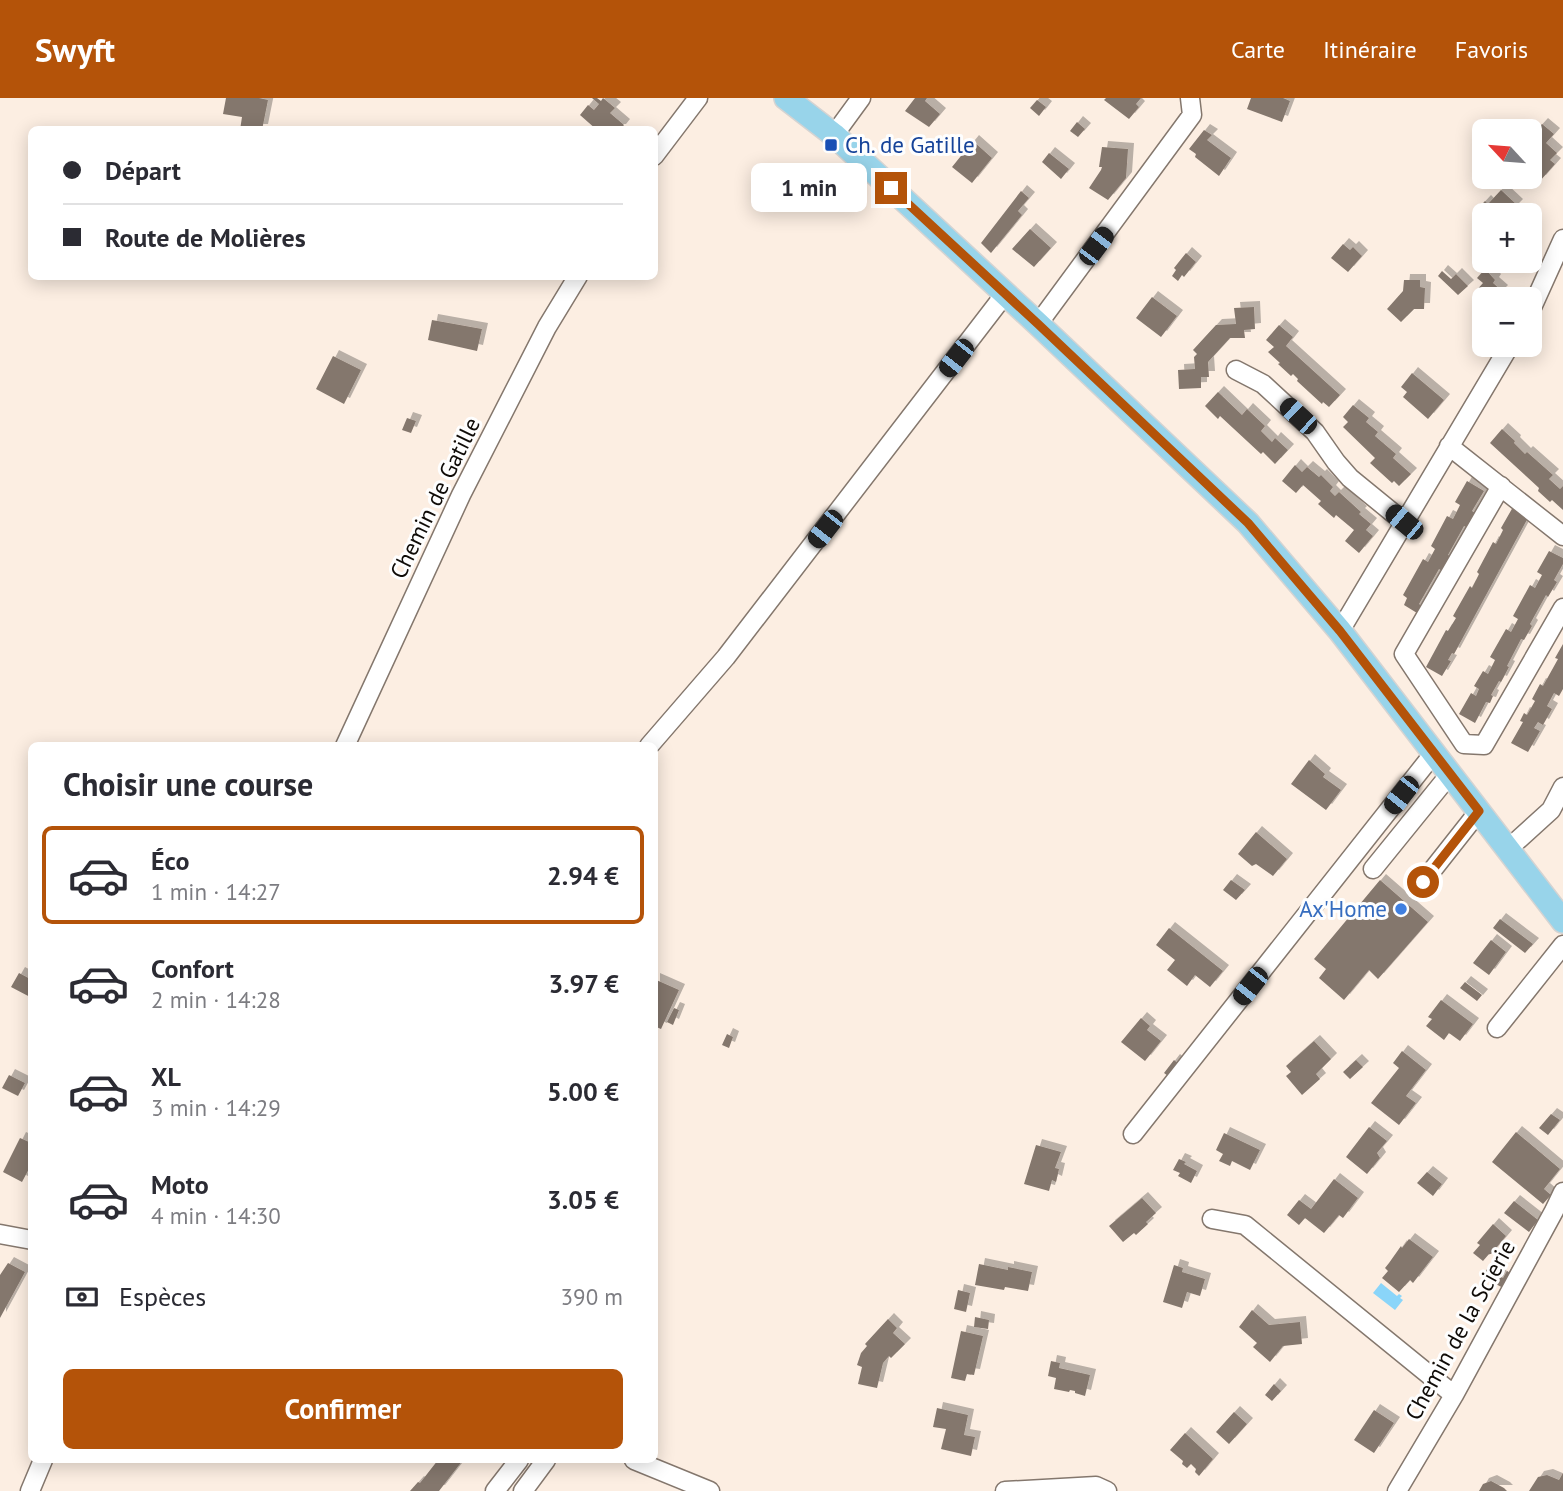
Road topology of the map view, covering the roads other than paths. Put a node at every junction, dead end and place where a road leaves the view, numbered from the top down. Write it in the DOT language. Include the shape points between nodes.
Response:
graph roads {
  1 [pos="698,98"];
  2 [pos="786,98"];
  3 [pos="861,98"];
  4 [pos="1190,98"];
  5 [pos="834,135"];
  6 [pos="658,151"];
  7 [pos="1563,239"];
  8 [pos="576,280"];
  9 [pos="1541,287"];
  10 [pos="1005,294"];
  11 [pos="1038,324"];
  12 [pos="1503,357"];
  13 [pos="1236,370"];
  14 [pos="1449,446"];
  15 [pos="1501,486"];
  16 [pos="1404,522"];
  17 [pos="1563,536"];
  18 [pos="1563,608"];
  19 [pos="1340,631"];
  20 [pos="347,742"];
  21 [pos="652,742"];
  22 [pos="1434,753"];
  23 [pos="1450,774"];
  24 [pos="1563,788"];
  25 [pos="1479,811"];
  26 [pos="1508,849"];
  27 [pos="1373,869"];
  28 [pos="1423,882"];
  29 [pos="1563,921"];
  30 [pos="1563,945"];
  31 [pos="1497,1028"];
  32 [pos="1133,1134"];
  33 [pos="1563,1192"];
  34 [pos="1212,1219"];
  35 [pos="0,1234"];
  36 [pos="28,1239"];
  37 [pos="1454,1395"];
  38 [pos="42,1463"];
  39 [pos="517,1463"];
  40 [pos="544,1463"];
  41 [pos="641,1463"];
  42 [pos="30,1491"];
  43 [pos="495,1491"];
  44 [pos="523,1491"];
  45 [pos="710,1491"];
  46 [pos="1005,1491"];
  47 [pos="1107,1491"];
  48 [pos="1397,1491"];
  1 -- 6 [label="street"];
  2 -- 5 [label="main road"];
  3 -- 5 [label="street"];
  4 -- 11 [label="street" via="1192,115"];
  5 -- 10 [label="main road"];
  7 -- 9 [label="street"];
  8 -- 20 [label="street, Chemin de Gatille" via="461,495"];
  10 -- 11 [label="main road"];
  10 -- 21 [label="street" via="726,657"];
  11 -- 19 [label="main road" via="1248,523"];
  12 -- 14 [label="street"];
  13 -- 16 [label="street" via="1263,384 1315,432 1350,478"];
  14 -- 15 [label="street"];
  14 -- 16 [label="street"];
  15 -- 17 [label="street"];
  15 -- 18 [label="street" via="1404,654 1464,744 1484,745"];
  16 -- 19 [label="street"];
  19 -- 22 [label="main road"];
  22 -- 23 [label="main road"];
  22 -- 32 [label="street"];
  23 -- 25 [label="main road"];
  23 -- 27 [label="street"];
  24 -- 26 [label="street" via="1551,810"];
  25 -- 26 [label="main road"];
  25 -- 28 [label="street"];
  26 -- 29 [label="main road"];
  30 -- 31 [label="street"];
  33 -- 37 [label="street, Chemin de la Scierie"];
  34 -- 37 [label="street" via="1245,1225"];
  35 -- 36 [label="street"];
  37 -- 48 [label="street, Chemin de la Scierie"];
  38 -- 42 [label="street"];
  39 -- 43 [label="street"];
  40 -- 44 [label="street"];
  41 -- 45 [label="street"];
  46 -- 47 [label="street" via="1096,1486"];
}
